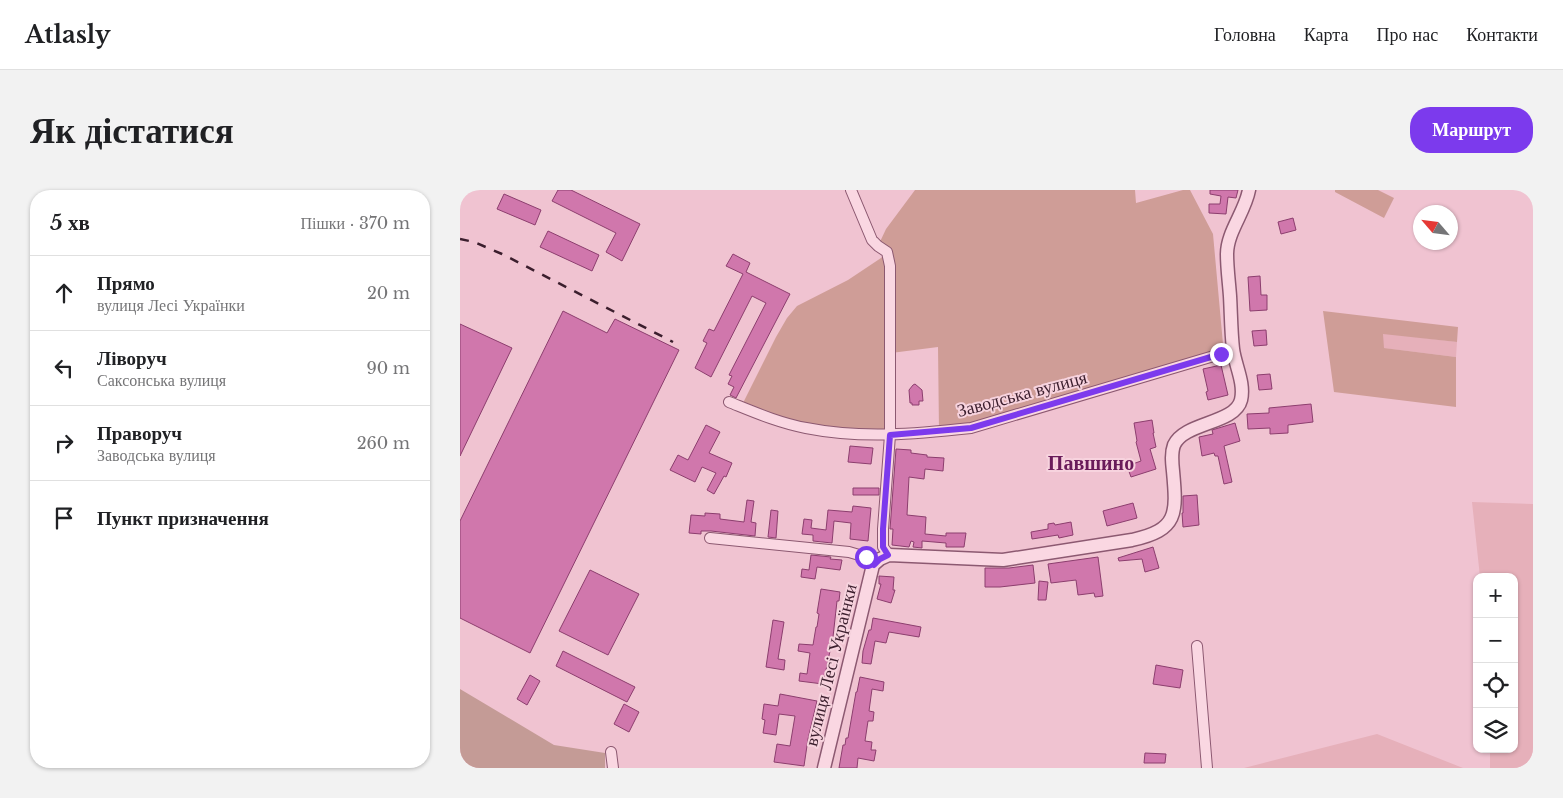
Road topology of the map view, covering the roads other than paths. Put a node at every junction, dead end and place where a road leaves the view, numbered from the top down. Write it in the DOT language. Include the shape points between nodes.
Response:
graph roads {
  1 [pos="851,190"];
  2 [pos="1249,190"];
  3 [pos="1234,350"];
  4 [pos="729,402"];
  5 [pos="890,435"];
  6 [pos="710,538"];
  7 [pos="888,555"];
  8 [pos="874,565"];
  9 [pos="1197,646"];
  10 [pos="611,752"];
  11 [pos="613,768"];
  12 [pos="824,768"];
  13 [pos="1208,768"];
  1 -- 5 [label="street" via="872,240 887,252 890,266"];
  2 -- 3 [label="street" via="1227,252"];
  3 -- 5 [label="street, Заводська вулиця" via="971,428"];
  3 -- 7 [label="street" via="1242,389 1241,403 1233,412 1185,434 1176,442 1172,451 1173,512 1162,530 1132,540 1003,560"];
  4 -- 5 [label="street, Заводська вулиця" via="805,428"];
  5 -- 7 [label="street" via="883,529 883,547"];
  6 -- 8 [label="street" via="849,552 866,557"];
  7 -- 8 [label="street, вулиця Лесі Українки"];
  8 -- 12 [label="street, вулиця Лесі Українки"];
  9 -- 13 [label="street"];
  10 -- 11 [label="street"];
}
